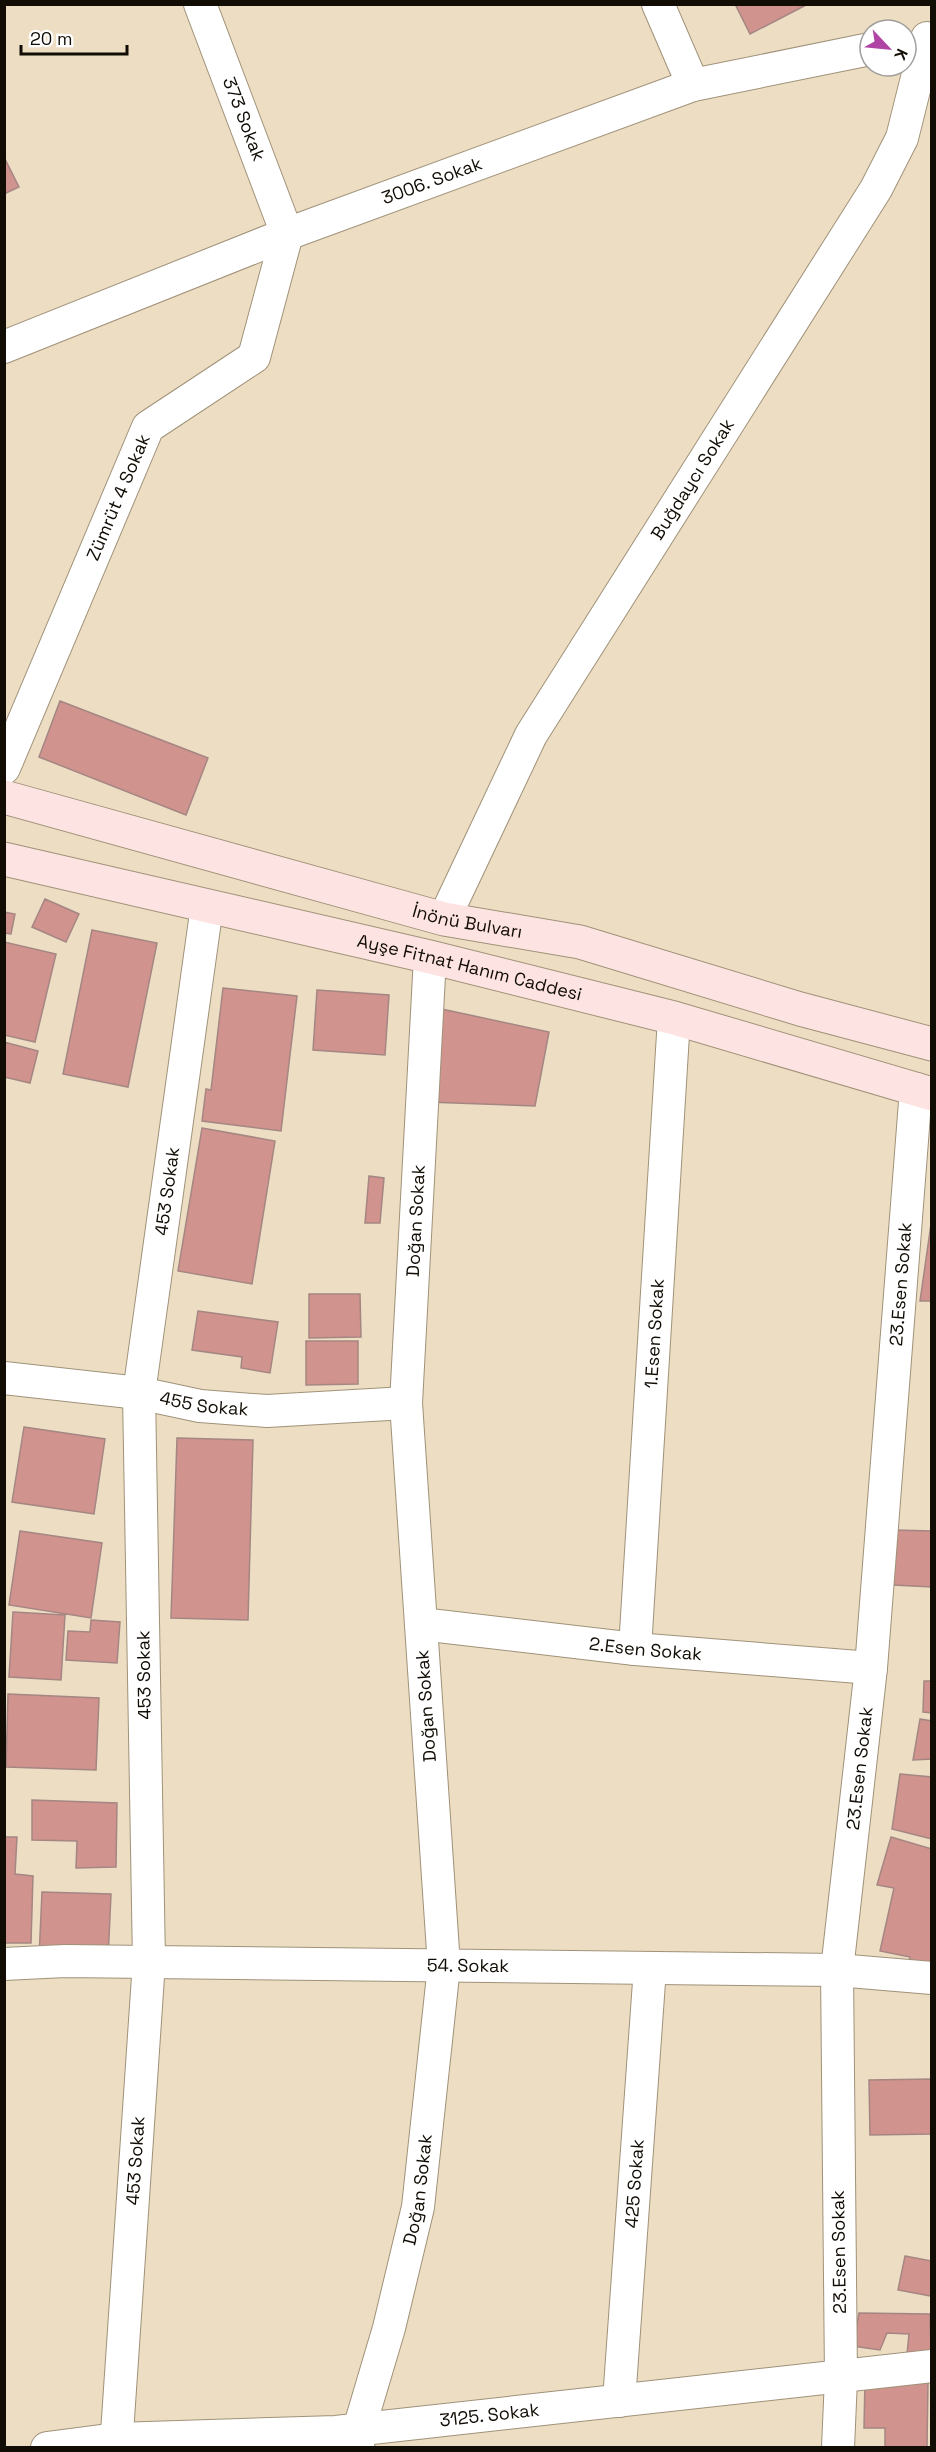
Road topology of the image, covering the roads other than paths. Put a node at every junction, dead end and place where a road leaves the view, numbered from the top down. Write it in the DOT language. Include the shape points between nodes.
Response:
graph roads {
  1 [pos="200,4"];
  2 [pos="658,4"];
  3 [pos="924,42"];
  4 [pos="858,52"];
  5 [pos="693,86"];
  6 [pos="287,234"];
  7 [pos="4,347"];
  8 [pos="4,768"];
  9 [pos="4,797"];
  10 [pos="4,859"];
  11 [pos="207,906"];
  12 [pos="444,920"];
  13 [pos="430,957"];
  14 [pos="674,1018"];
  15 [pos="930,1039"];
  16 [pos="924,1091"];
  17 [pos="4,1378"];
  18 [pos="139,1393"];
  19 [pos="406,1403"];
  20 [pos="421,1624"];
  21 [pos="635,1649"];
  22 [pos="872,1668"];
  23 [pos="149,1962"];
  24 [pos="4,1964"];
  25 [pos="444,1966"];
  26 [pos="650,1968"];
  27 [pos="837,1970"];
  28 [pos="932,1978"];
  29 [pos="932,2366"];
  30 [pos="841,2378"];
  31 [pos="619,2401"];
  32 [pos="359,2438"];
  33 [pos="116,2443"];
  34 [pos="47,2448"];
  35 [pos="838,2448"];
  1 -- 6 [label="street, 373 Sokak"];
  2 -- 5 [label="street"];
  3 -- 12 [label="street, Buğdaycı Sokak" via="902,138 876,189 531,735"];
  4 -- 5 [label="street, 3006. Sokak"];
  5 -- 6 [label="street, 3006. Sokak"];
  6 -- 7 [label="street, 3006. Sokak"];
  6 -- 8 [label="street, Zümrüt 4 Sokak" via="254,357 148,427"];
  9 -- 12 [label="main road, İnönü Bulvarı"];
  10 -- 11 [label="main road, Ayşe Fitnat Hanım Caddesi"];
  11 -- 13 [label="main road, Ayşe Fitnat Hanım Caddesi"];
  11 -- 18 [label="street, 453 Sokak"];
  12 -- 15 [label="main road, İnönü Bulvarı" via="580,942 800,1009"];
  13 -- 14 [label="main road, Ayşe Fitnat Hanım Caddesi"];
  13 -- 19 [label="street, Doğan Sokak"];
  14 -- 16 [label="main road, Ayşe Fitnat Hanım Caddesi"];
  14 -- 21 [label="street, 1.Esen Sokak"];
  16 -- 22 [label="street, 23.Esen Sokak"];
  17 -- 18 [label="street, 455 Sokak"];
  18 -- 19 [label="street, 455 Sokak" via="200,1406 267,1411"];
  18 -- 23 [label="street, 453 Sokak"];
  19 -- 20 [label="street, Doğan Sokak"];
  20 -- 21 [label="street, 2.Esen Sokak"];
  20 -- 25 [label="street, Doğan Sokak"];
  21 -- 22 [label="street, 2.Esen Sokak"];
  22 -- 27 [label="street, 23.Esen Sokak"];
  23 -- 24 [label="street, 54. Sokak"];
  23 -- 25 [label="street, 54. Sokak"];
  23 -- 33 [label="street, 453 Sokak"];
  25 -- 26 [label="street, 54. Sokak"];
  25 -- 32 [label="street, Doğan Sokak" via="418,2206"];
  26 -- 27 [label="street, 54. Sokak"];
  26 -- 31 [label="street, 425 Sokak"];
  27 -- 28 [label="street, 54. Sokak"];
  27 -- 30 [label="street, 23.Esen Sokak"];
  29 -- 30 [label="street, 3125. Sokak"];
  30 -- 31 [label="street, 3125. Sokak"];
  30 -- 35 [label="street, 23.Esen Sokak"];
  31 -- 32 [label="street, 3125. Sokak"];
  32 -- 33 [label="street, 3125. Sokak" via="336,2432"];
  33 -- 34 [label="street, 3125. Sokak"];
}
